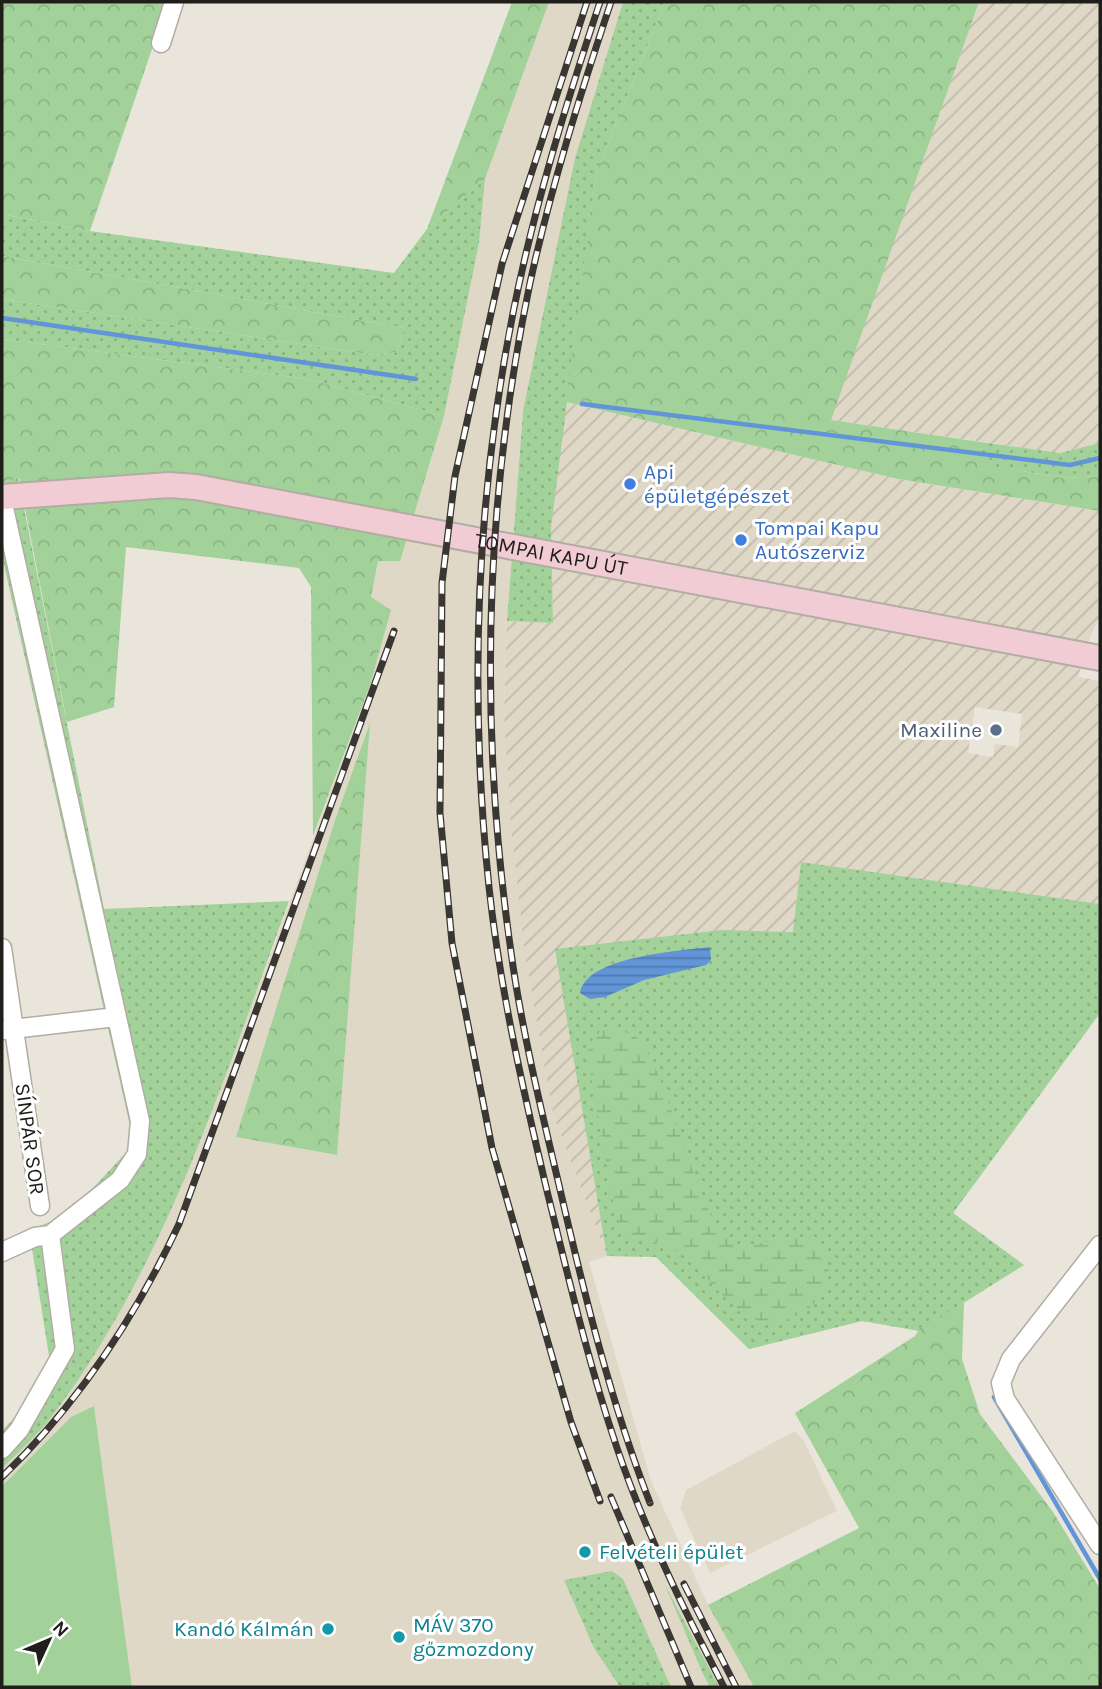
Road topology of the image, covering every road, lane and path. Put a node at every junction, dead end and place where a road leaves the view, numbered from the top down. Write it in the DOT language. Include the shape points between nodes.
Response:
graph roads {
  1 [pos="174,2"];
  2 [pos="160,43"];
  3 [pos="2,498"];
  4 [pos="1100,659"];
  5 [pos="2,948"];
  6 [pos="116,1017"];
  7 [pos="8,1030"];
  8 [pos="40,1206"];
  9 [pos="50,1235"];
  10 [pos="1100,1245"];
  11 [pos="2,1252"];
  12 [pos="2,1449"];
  13 [pos="1100,1545"];
  1 -- 2 [label="street"];
  3 -- 4 [label="street, TOMPAI KAPU ÚT" via="169,485 196,487"];
  3 -- 6 [label="street"];
  5 -- 7 [label="street, SÍNPÁR SOR"];
  6 -- 7 [label="street"];
  6 -- 9 [label="street" via="140,1121 137,1154 120,1180"];
  7 -- 8 [label="street, SÍNPÁR SOR"];
  9 -- 11 [label="street"];
  9 -- 12 [label="street" via="65,1349 19,1430"];
  10 -- 13 [label="street" via="1011,1359 1001,1383 1005,1399 1041,1461"];
}
